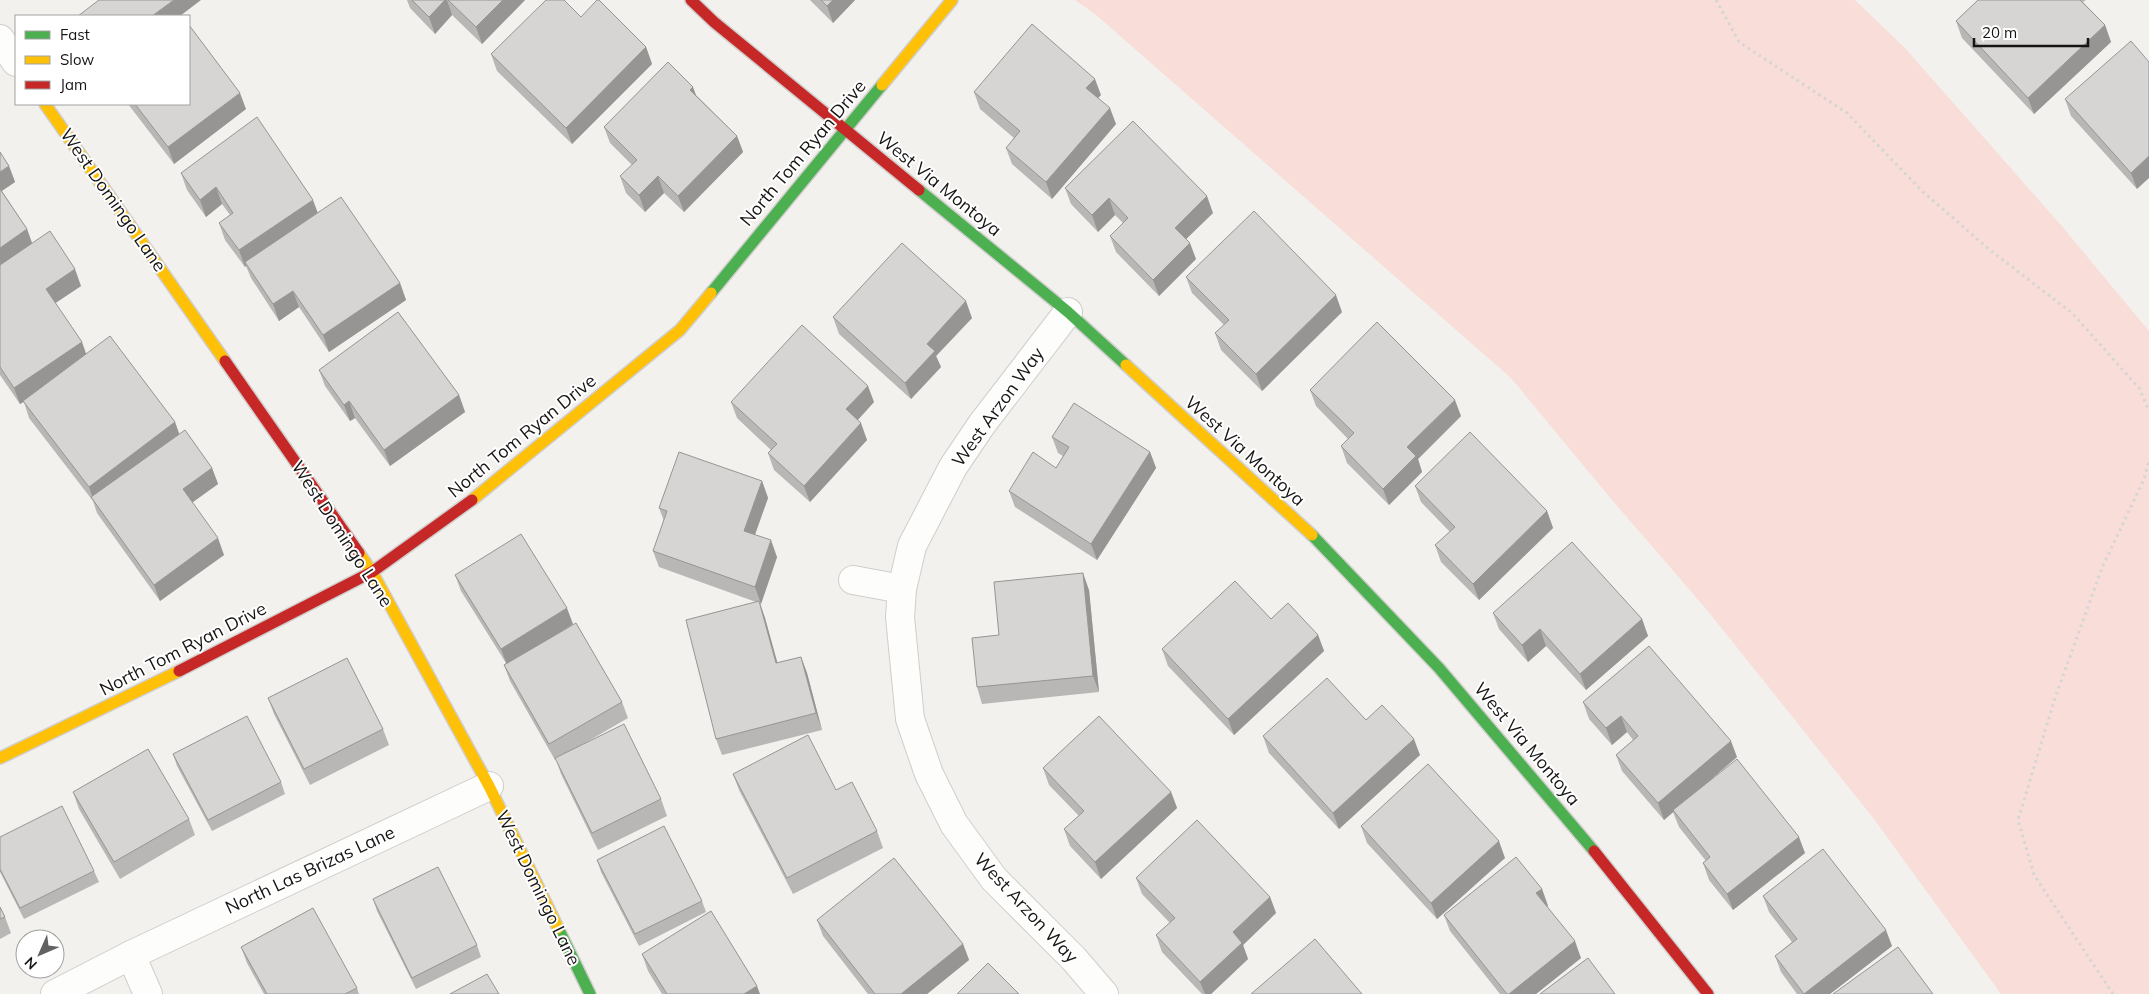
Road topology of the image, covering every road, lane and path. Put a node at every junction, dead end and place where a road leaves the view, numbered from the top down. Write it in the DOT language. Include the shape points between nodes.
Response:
graph roads {
  1 [pos="691,0"];
  2 [pos="952,0"];
  3 [pos="1716,0"];
  4 [pos="0,38"];
  5 [pos="15,60"];
  6 [pos="47,105"];
  7 [pos="845,130"];
  8 [pos="1068,312"];
  9 [pos="2149,411"];
  10 [pos="2149,461"];
  11 [pos="372,572"];
  12 [pos="853,580"];
  13 [pos="902,588"];
  14 [pos="0,758"];
  15 [pos="489,786"];
  16 [pos="131,955"];
  17 [pos="56,994"];
  18 [pos="148,994"];
  19 [pos="590,994"];
  20 [pos="1104,994"];
  21 [pos="1708,994"];
  22 [pos="2113,994"];
  1 -- 7 [label="street, West Via Montoya"];
  2 -- 7 [label="street, North Tom Ryan Drive"];
  3 -- 9 [label="path" via="1739,42 1847,113 1922,191 1990,250 2072,312 2139,388"];
  4 -- 5 [label="street"];
  6 -- 11 [label="street, West Domingo Lane"];
  7 -- 8 [label="street, West Via Montoya"];
  7 -- 11 [label="street, North Tom Ryan Drive" via="680,330 489,488"];
  8 -- 13 [label="street, West Arzon Way" via="982,424 953,468 912,546"];
  8 -- 21 [label="street, West Via Montoya" via="1324,546 1439,668 1550,796"];
  10 -- 22 [label="path" via="2144,479 2102,568 2055,698 2018,820 2034,875"];
  11 -- 14 [label="street, North Tom Ryan Drive" via="143,690"];
  11 -- 15 [label="street, West Domingo Lane"];
  12 -- 13 [label="street"];
  13 -- 20 [label="street, West Arzon Way" via="900,617 910,719 929,774 954,824 994,879 1074,959"];
  15 -- 16 [label="street, North Las Brizas Lane"];
  15 -- 19 [label="street, West Domingo Lane"];
  16 -- 17 [label="street, North Las Brizas Lane"];
  16 -- 18 [label="street"];
}
